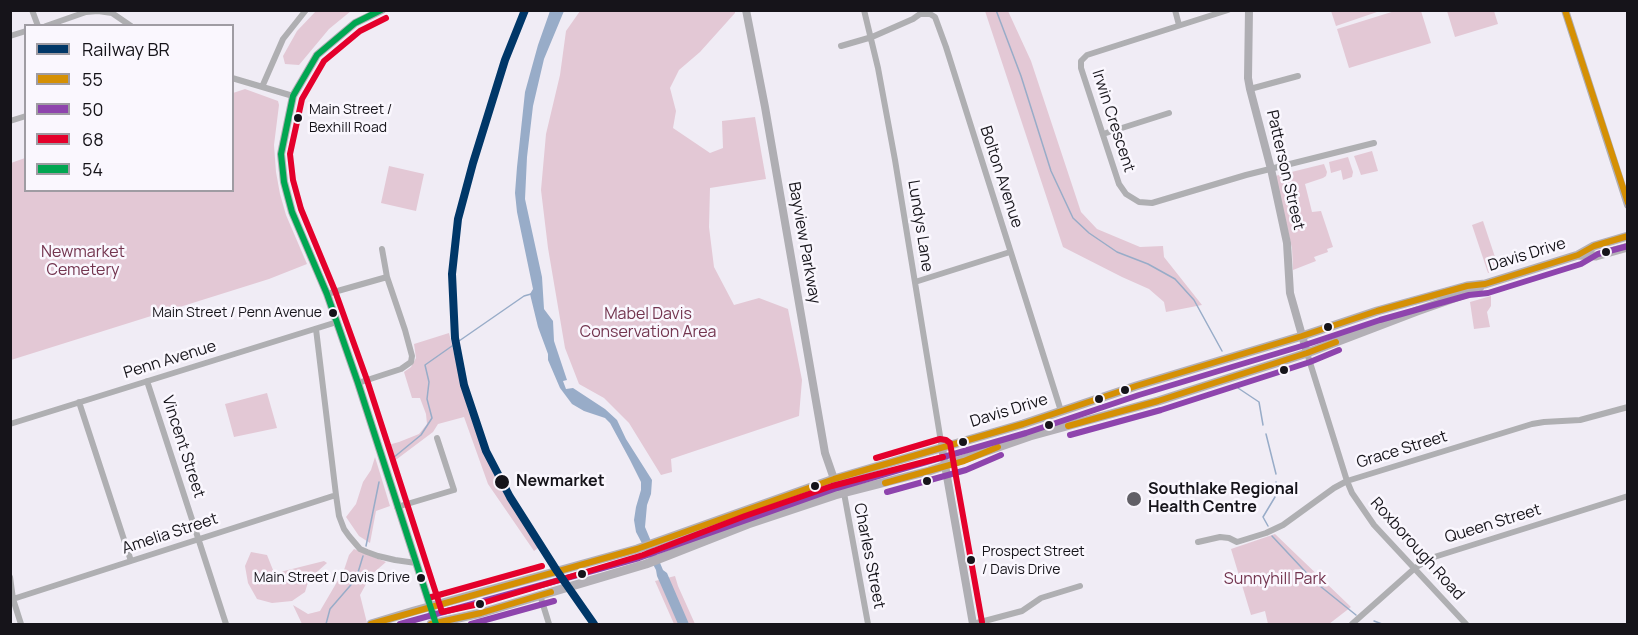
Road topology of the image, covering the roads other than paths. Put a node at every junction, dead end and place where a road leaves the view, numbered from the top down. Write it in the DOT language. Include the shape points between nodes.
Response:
graph roads {
  1 [pos="306,10"];
  2 [pos="382,10"];
  3 [pos="746,10"];
  4 [pos="864,10"];
  5 [pos="1175,10"];
  6 [pos="1228,10"];
  7 [pos="1249,10"];
  8 [pos="1565,10"];
  9 [pos="52,24"];
  10 [pos="128,24"];
  11 [pos="1179,26"];
  12 [pos="872,37"];
  13 [pos="841,46"];
  14 [pos="1298,76"];
  15 [pos="234,79"];
  16 [pos="262,87"];
  17 [pos="1250,89"];
  18 [pos="293,96"];
  19 [pos="1169,113"];
  20 [pos="1103,134"];
  21 [pos="1374,143"];
  22 [pos="1270,169"];
  23 [pos="1628,204"];
  24 [pos="1628,236"];
  25 [pos="1628,247"];
  26 [pos="382,249"];
  27 [pos="1010,252"];
  28 [pos="1578,255"];
  29 [pos="387,277"];
  30 [pos="915,282"];
  31 [pos="1485,284"];
  32 [pos="327,294"];
  33 [pos="337,322"];
  34 [pos="316,329"];
  35 [pos="1302,336"];
  36 [pos="1307,353"];
  37 [pos="147,381"];
  38 [pos="358,383"];
  39 [pos="78,402"];
  40 [pos="1628,406"];
  41 [pos="1061,411"];
  42 [pos="10,424"];
  43 [pos="437,438"];
  44 [pos="942,448"];
  45 [pos="945,466"];
  46 [pos="834,479"];
  47 [pos="1347,481"];
  48 [pos="844,493"];
  49 [pos="336,495"];
  50 [pos="1628,496"];
  51 [pos="397,507"];
  52 [pos="199,539"];
  53 [pos="1198,542"];
  54 [pos="131,561"];
  55 [pos="416,562"];
  56 [pos="1415,568"];
  57 [pos="10,577"];
  58 [pos="1080,586"];
  59 [pos="540,595"];
  60 [pos="12,599"];
  61 [pos="433,619"];
  62 [pos="21,624"];
  63 [pos="226,624"];
  64 [pos="371,624"];
  65 [pos="549,624"];
  66 [pos="868,624"];
  67 [pos="973,624"];
  68 [pos="1352,624"];
  69 [pos="1466,624"];
  1 -- 16 [label="street" via="283,39"];
  2 -- 18 [label="street" via="355,23 317,55"];
  3 -- 46 [label="street, Bayview Parkway" via="825,453"];
  4 -- 12 [label="street, Lundys Lane"];
  5 -- 11 [label="street"];
  6 -- 11 [label="street, Irwin Crescent"];
  7 -- 17 [label="street, Patterson Street"];
  8 -- 23 [label="street"];
  9 -- 10 [label="street" via="98,11 112,13"];
  11 -- 20 [label="street, Irwin Crescent" via="1082,58 1081,68"];
  12 -- 13 [label="street"];
  12 -- 27 [label="street, Bolton Avenue" via="920,14 935,17"];
  12 -- 30 [label="street, Lundys Lane"];
  14 -- 17 [label="street"];
  15 -- 16 [label="street"];
  16 -- 18 [label="street"];
  17 -- 22 [label="street, Patterson Street"];
  18 -- 32 [label="street" via="281,154 284,182 292,212"];
  19 -- 20 [label="street"];
  20 -- 22 [label="street, Irwin Crescent" via="1119,184 1139,202 1152,203"];
  21 -- 22 [label="street, Irwin Crescent"];
  22 -- 35 [label="street, Patterson Street" via="1287,243 1290,293"];
  24 -- 28 [label="main road, Davis Drive"];
  25 -- 28 [label="main road, Davis Drive" via="1596,256"];
  26 -- 29 [label="street"];
  27 -- 30 [label="street"];
  27 -- 41 [label="street, Bolton Avenue"];
  28 -- 31 [label="main road, Davis Drive"];
  29 -- 32 [label="street"];
  29 -- 38 [label="street" via="411,362 402,369"];
  30 -- 44 [label="street, Lundys Lane"];
  31 -- 35 [label="main road, Davis Drive" via="1377,311"];
  31 -- 36 [label="main road, Davis Drive"];
  32 -- 33 [label="street"];
  33 -- 34 [label="street, Penn Avenue"];
  33 -- 38 [label="street"];
  34 -- 37 [label="street, Penn Avenue"];
  34 -- 49 [label="street"];
  35 -- 36 [label="street, Patterson Street"];
  35 -- 41 [label="main road, Davis Drive"];
  36 -- 45 [label="main road, Davis Drive" via="1158,401 1030,436"];
  36 -- 47 [label="street, Roxborough Road"];
  37 -- 39 [label="street, Penn Avenue"];
  37 -- 52 [label="street, Vincent Street"];
  38 -- 51 [label="street"];
  39 -- 42 [label="street, Penn Avenue"];
  39 -- 54 [label="street"];
  40 -- 47 [label="street, Grace Street" via="1580,420 1532,424"];
  41 -- 44 [label="main road, Davis Drive"];
  43 -- 51 [label="street" via="454,490"];
  44 -- 45 [label="street"];
  44 -- 46 [label="main road, Davis Drive"];
  45 -- 48 [label="main road, Davis Drive"];
  45 -- 67 [label="street"];
  46 -- 61 [label="main road, Davis Drive"];
  47 -- 53 [label="street, Grace Street" via="1266,533 1237,542 1220,537"];
  47 -- 56 [label="street, Roxborough Road" via="1374,525"];
  48 -- 59 [label="main road, Davis Drive" via="748,524 646,564"];
  48 -- 66 [label="street, Charles Street"];
  49 -- 52 [label="street, Amelia Street"];
  49 -- 55 [label="street" via="344,529 360,549"];
  50 -- 56 [label="street, Queen Street" via="1431,558"];
  51 -- 55 [label="street"];
  52 -- 54 [label="street, Amelia Street"];
  52 -- 63 [label="street, Vincent Street"];
  54 -- 60 [label="street, Amelia Street"];
  55 -- 61 [label="street"];
  56 -- 68 [label="street, Queen Street"];
  56 -- 69 [label="street, Roxborough Road"];
  57 -- 60 [label="street"];
  58 -- 67 [label="street" via="1041,598 1022,611"];
  59 -- 61 [label="main road, Davis Drive" via="472,615"];
  59 -- 65 [label="street"];
  60 -- 62 [label="street"];
  61 -- 64 [label="main road, Davis Drive"];
}
